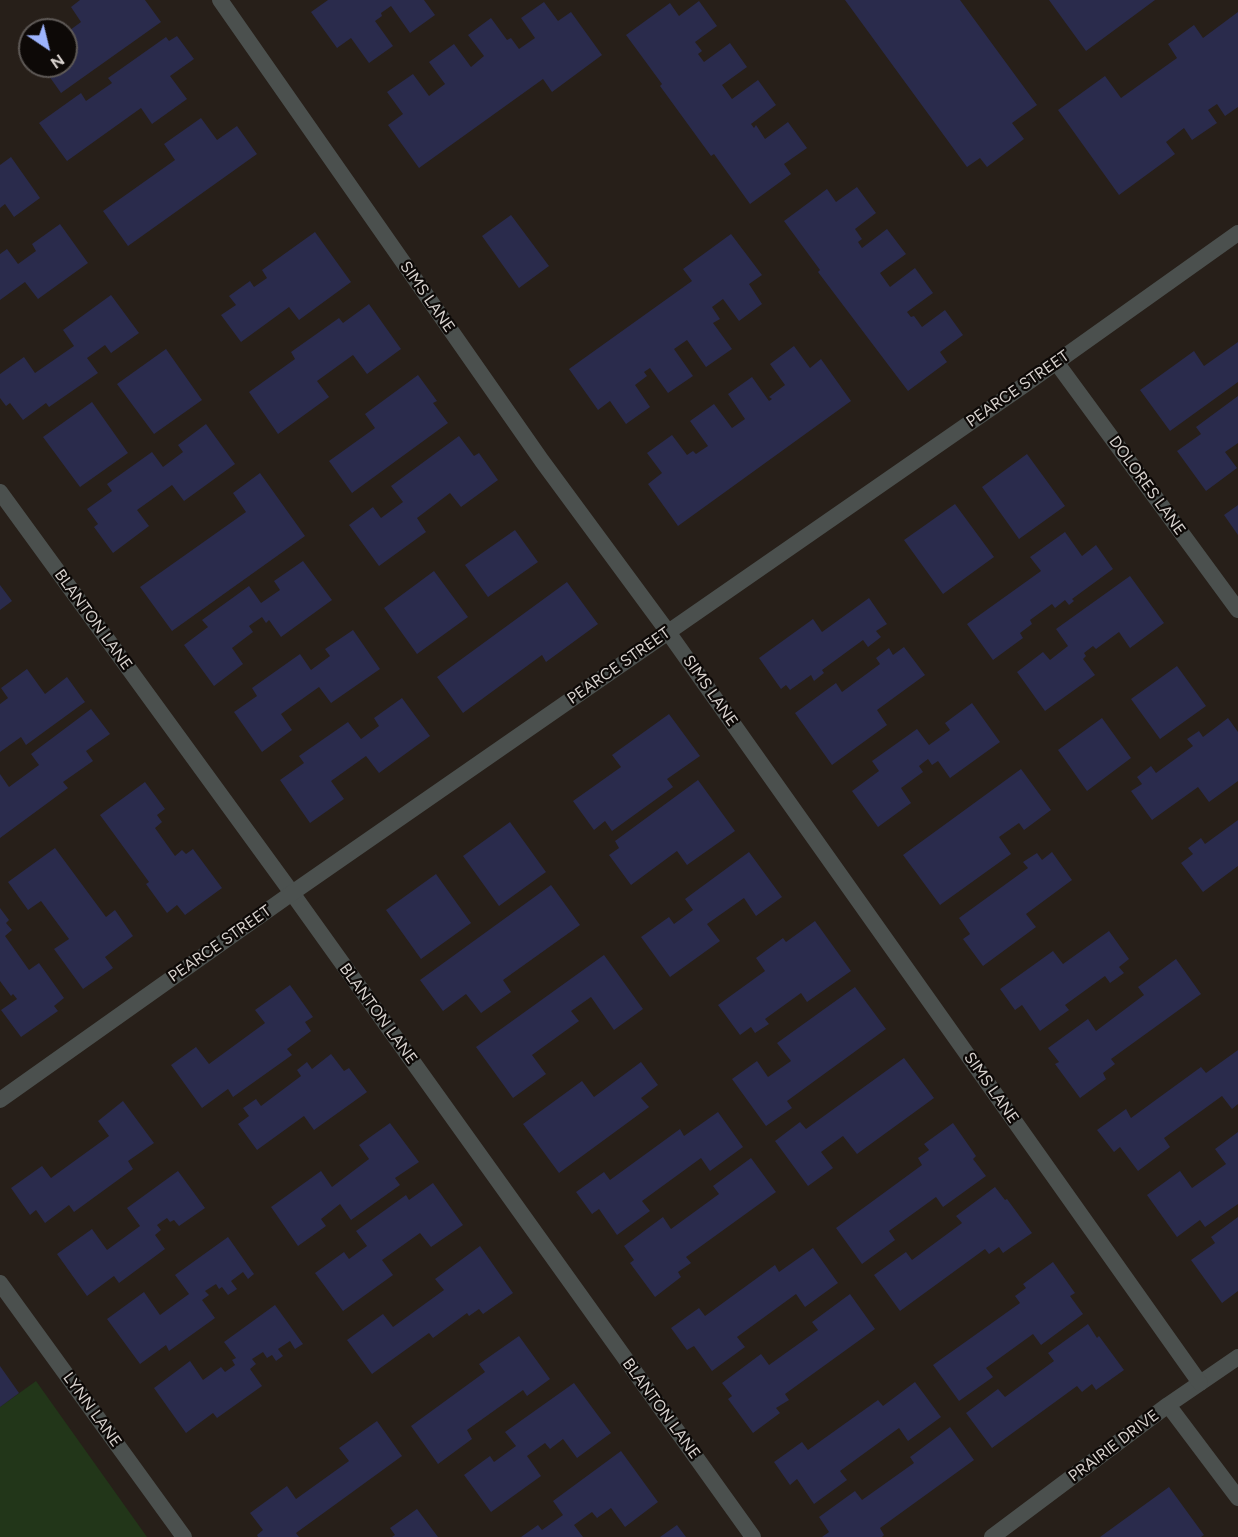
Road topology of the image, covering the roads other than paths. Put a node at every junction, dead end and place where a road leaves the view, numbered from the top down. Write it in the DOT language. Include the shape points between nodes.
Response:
graph roads {
  1 [pos="220,0"];
  2 [pos="1238,233"];
  3 [pos="1056,362"];
  4 [pos="0,492"];
  5 [pos="1238,610"];
  6 [pos="668,632"];
  7 [pos="292,893"];
  8 [pos="0,1100"];
  9 [pos="0,1283"];
  10 [pos="1238,1357"];
  11 [pos="1200,1383"];
  12 [pos="1168,1406"];
  13 [pos="1238,1498"];
  14 [pos="184,1537"];
  15 [pos="753,1537"];
  16 [pos="992,1537"];
  1 -- 6 [label="street, SIMS LANE" via="542,461"];
  2 -- 3 [label="street, PEARCE STREET"];
  3 -- 5 [label="street, DOLORES LANE"];
  3 -- 6 [label="street, PEARCE STREET"];
  4 -- 7 [label="street, BLANTON LANE"];
  6 -- 7 [label="street, PEARCE STREET"];
  6 -- 11 [label="street, SIMS LANE"];
  7 -- 8 [label="street, PEARCE STREET"];
  7 -- 15 [label="street, BLANTON LANE"];
  9 -- 14 [label="street, LYNN LANE"];
  10 -- 11 [label="street, PRAIRIE DRIVE"];
  11 -- 12 [label="street, PRAIRIE DRIVE"];
  12 -- 13 [label="street"];
  12 -- 16 [label="street, PRAIRIE DRIVE"];
}
